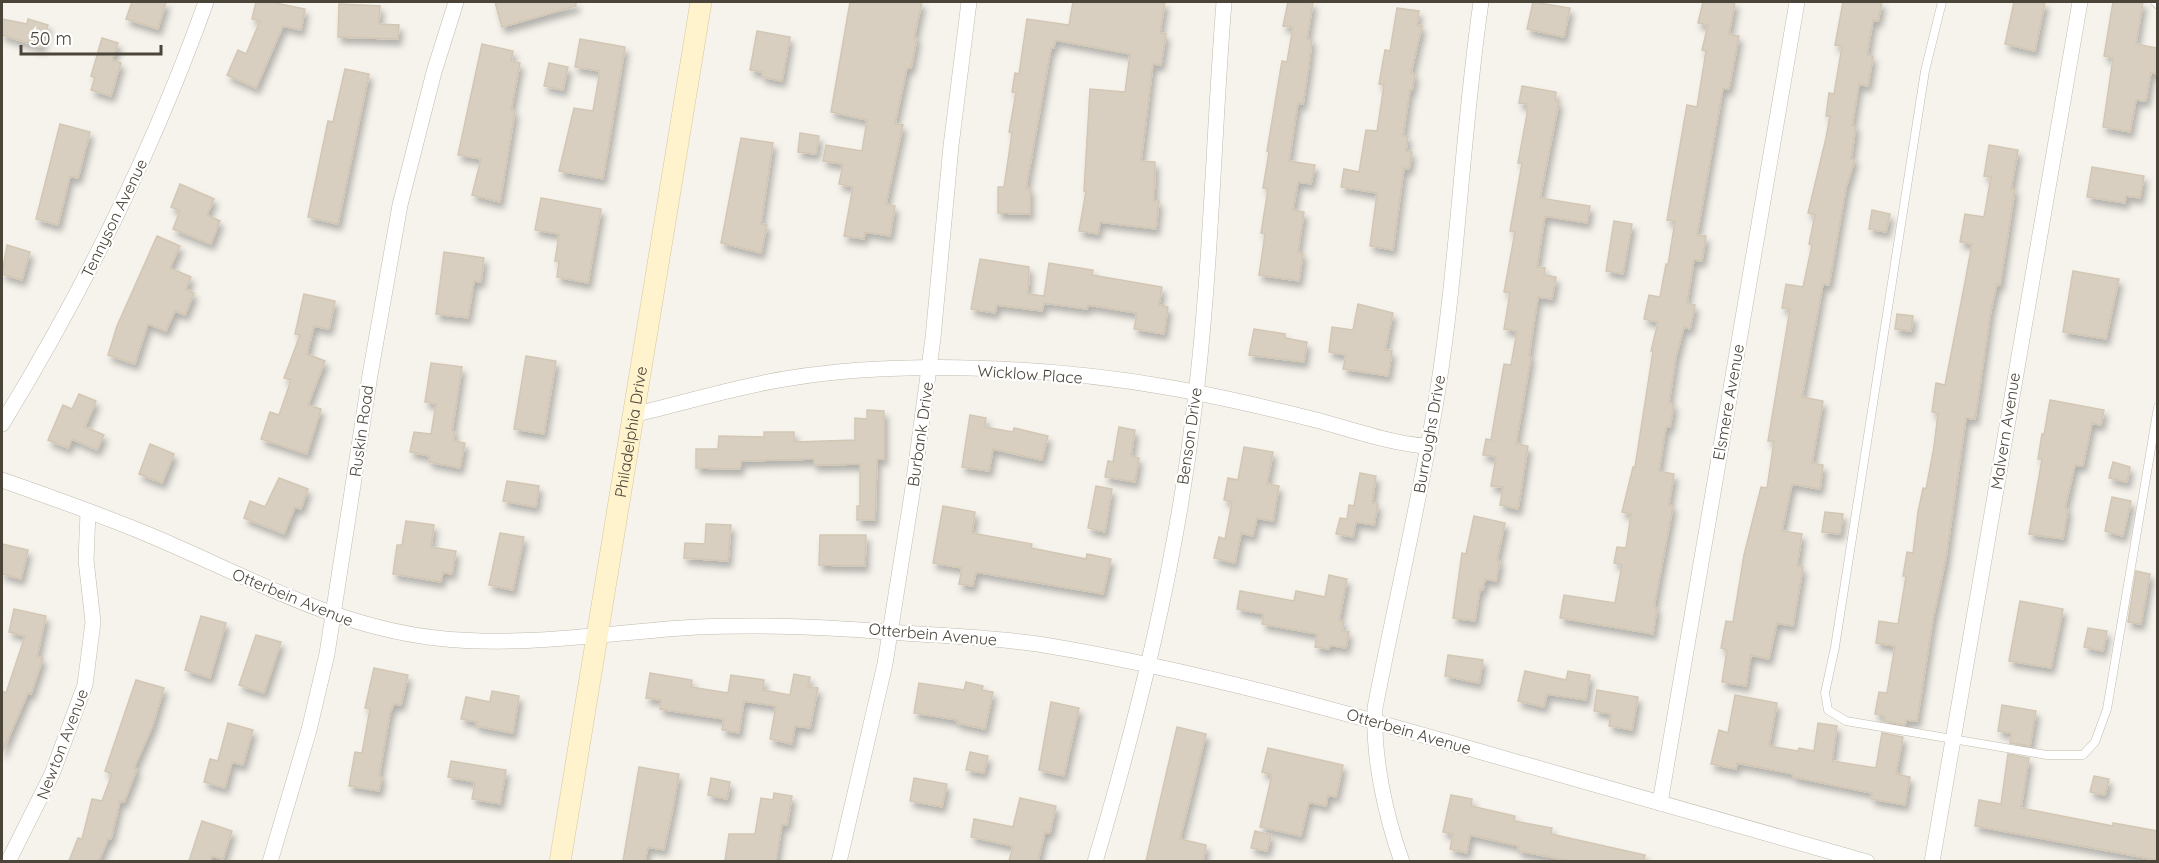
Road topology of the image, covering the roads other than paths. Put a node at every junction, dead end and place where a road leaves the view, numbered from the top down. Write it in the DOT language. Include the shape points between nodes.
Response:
graph roads {
  1 [pos="206,2"];
  2 [pos="456,2"];
  3 [pos="701,2"];
  4 [pos="969,2"];
  5 [pos="1224,2"];
  6 [pos="1481,2"];
  7 [pos="1797,2"];
  8 [pos="1942,2"];
  9 [pos="2080,2"];
  10 [pos="929,370"];
  11 [pos="1196,392"];
  12 [pos="2157,407"];
  13 [pos="632,415"];
  14 [pos="2,424"];
  15 [pos="1426,446"];
  16 [pos="2,480"];
  17 [pos="88,512"];
  18 [pos="334,616"];
  19 [pos="889,632"];
  20 [pos="596,635"];
  21 [pos="1147,666"];
  22 [pos="1374,721"];
  23 [pos="1954,739"];
  24 [pos="1660,803"];
  25 [pos="8,861"];
  26 [pos="270,861"];
  27 [pos="560,861"];
  28 [pos="839,861"];
  29 [pos="1095,861"];
  30 [pos="1402,861"];
  31 [pos="1867,861"];
  32 [pos="1932,861"];
  1 -- 14 [label="street, Tennyson Avenue" via="134,181 58,329"];
  2 -- 18 [label="street, Ruskin Road" via="400,205"];
  3 -- 13 [label="main road, Philadelphia Drive"];
  4 -- 10 [label="street, Burbank Drive"];
  5 -- 11 [label="street, Benson Drive"];
  6 -- 15 [label="street, Burroughs Drive" via="1453,270"];
  7 -- 24 [label="street, Elsmere Avenue"];
  8 -- 23 [label="lane" via="1925,71 1825,693 1828,710 1846,720"];
  9 -- 23 [label="street, Malvern Avenue"];
  10 -- 11 [label="street, Wicklow Place" via="1062,375"];
  10 -- 13 [label="street, Wicklow Place" via="861,370 789,378"];
  10 -- 19 [label="street, Burbank Drive"];
  11 -- 15 [label="street, Wicklow Place" via="1399,444"];
  11 -- 21 [label="street, Benson Drive" via="1171,552"];
  12 -- 23 [label="lane" via="2107,709 2095,742 2083,755 2047,755"];
  13 -- 20 [label="main road, Philadelphia Drive"];
  15 -- 22 [label="street, Burroughs Drive"];
  16 -- 17 [label="street, Otterbein Avenue"];
  17 -- 18 [label="street, Otterbein Avenue"];
  17 -- 25 [label="street, Newton Avenue" via="86,560 93,622 85,685 52,774"];
  18 -- 20 [label="street, Otterbein Avenue" via="370,627 486,642"];
  18 -- 26 [label="street, Ruskin Road" via="309,730"];
  19 -- 20 [label="street, Otterbein Avenue" via="787,625"];
  19 -- 21 [label="street, Otterbein Avenue" via="1041,645"];
  19 -- 28 [label="street, Burbank Drive" via="869,738"];
  20 -- 27 [label="main road, Philadelphia Drive"];
  21 -- 22 [label="street, Otterbein Avenue"];
  21 -- 29 [label="street, Benson Drive"];
  22 -- 24 [label="street, Otterbein Avenue"];
  22 -- 30 [label="street, Burroughs Drive" via="1386,807"];
  23 -- 32 [label="street, Malvern Avenue"];
  24 -- 31 [label="street, Otterbein Avenue"];
}
